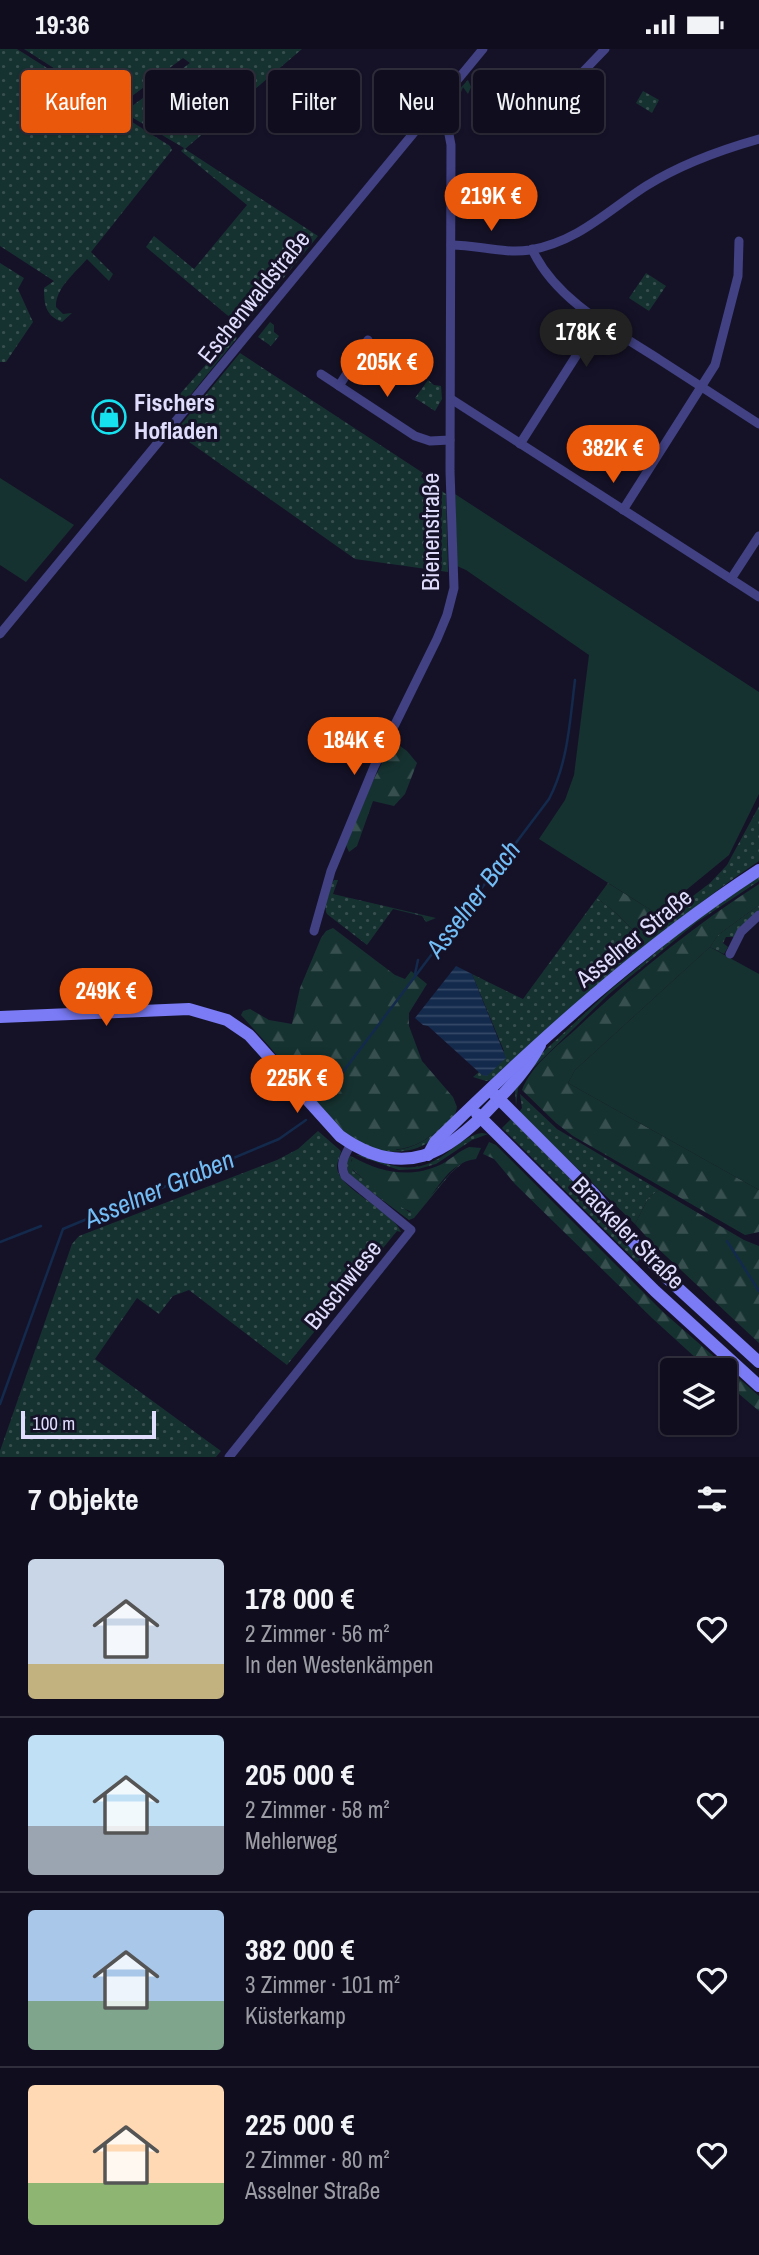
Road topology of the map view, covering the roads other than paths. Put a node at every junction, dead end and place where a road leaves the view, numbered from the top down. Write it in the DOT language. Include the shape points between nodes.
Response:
graph roads {
  1 [pos="483,49"];
  2 [pos="605,49"];
  3 [pos="585,70"];
  4 [pos="459,78"];
  5 [pos="413,133"];
  6 [pos="449,133"];
  7 [pos="759,139"];
  8 [pos="739,240"];
  9 [pos="451,245"];
  10 [pos="532,249"];
  11 [pos="599,320"];
  12 [pos="368,340"];
  13 [pos="321,374"];
  14 [pos="339,386"];
  15 [pos="702,387"];
  16 [pos="451,399"];
  17 [pos="759,424"];
  18 [pos="450,440"];
  19 [pos="520,444"];
  20 [pos="623,510"];
  21 [pos="759,536"];
  22 [pos="731,579"];
  23 [pos="759,597"];
  24 [pos="0,634"];
  25 [pos="759,870"];
  26 [pos="759,915"];
  27 [pos="314,931"];
  28 [pos="730,954"];
  29 [pos="0,1017"];
  30 [pos="494,1094"];
  31 [pos="471,1107"];
  32 [pos="481,1118"];
  33 [pos="351,1144"];
  34 [pos="428,1155"];
  35 [pos="759,1362"];
  36 [pos="759,1386"];
  37 [pos="229,1457"];
  1 -- 4 [label="street, Eschenwaldstraße"];
  2 -- 3 [label="street"];
  5 -- 24 [label="street, Eschenwaldstraße"];
  6 -- 9 [label="street, Bienenstraße"];
  7 -- 10 [label="street" via="663,176 586,229"];
  8 -- 15 [label="street" via="738,276 715,365"];
  9 -- 10 [label="street"];
  9 -- 16 [label="street, Bienenstraße"];
  10 -- 11 [label="street" via="550,277"];
  11 -- 15 [label="street"];
  11 -- 19 [label="street"];
  12 -- 14 [label="street"];
  13 -- 14 [label="street"];
  14 -- 18 [label="street" via="415,436"];
  15 -- 17 [label="street"];
  15 -- 20 [label="street"];
  16 -- 18 [label="street, Bienenstraße"];
  16 -- 19 [label="street"];
  18 -- 27 [label="street, Bienenstraße" via="452,596 432,651 374,767 336,860"];
  19 -- 20 [label="street"];
  20 -- 22 [label="street"];
  21 -- 22 [label="street"];
  22 -- 23 [label="street"];
  25 -- 30 [label="main road, Asselner Straße" via="631,964 526,1055"];
  26 -- 28 [label="street" via="741,932"];
  29 -- 33 [label="main road, Asselner Straße" via="166,1009 215,1015 249,1035 329,1126"];
  30 -- 31 [label="main road, Asselner Straße"];
  30 -- 32 [label="main road, Asselner Straße"];
  30 -- 35 [label="main road, Brackeler Straße" via="594,1194 668,1279"];
  31 -- 32 [label="main road, Brackeler Straße"];
  31 -- 34 [label="main road, Asselner Straße"];
  32 -- 34 [label="main road, Asselner Straße" via="453,1142"];
  32 -- 36 [label="main road, Brackeler Straße" via="655,1291"];
  33 -- 34 [label="main road, Asselner Straße" via="394,1158"];
  33 -- 37 [label="street, Buschwiese" via="343,1158 345,1176 411,1230"];
}
